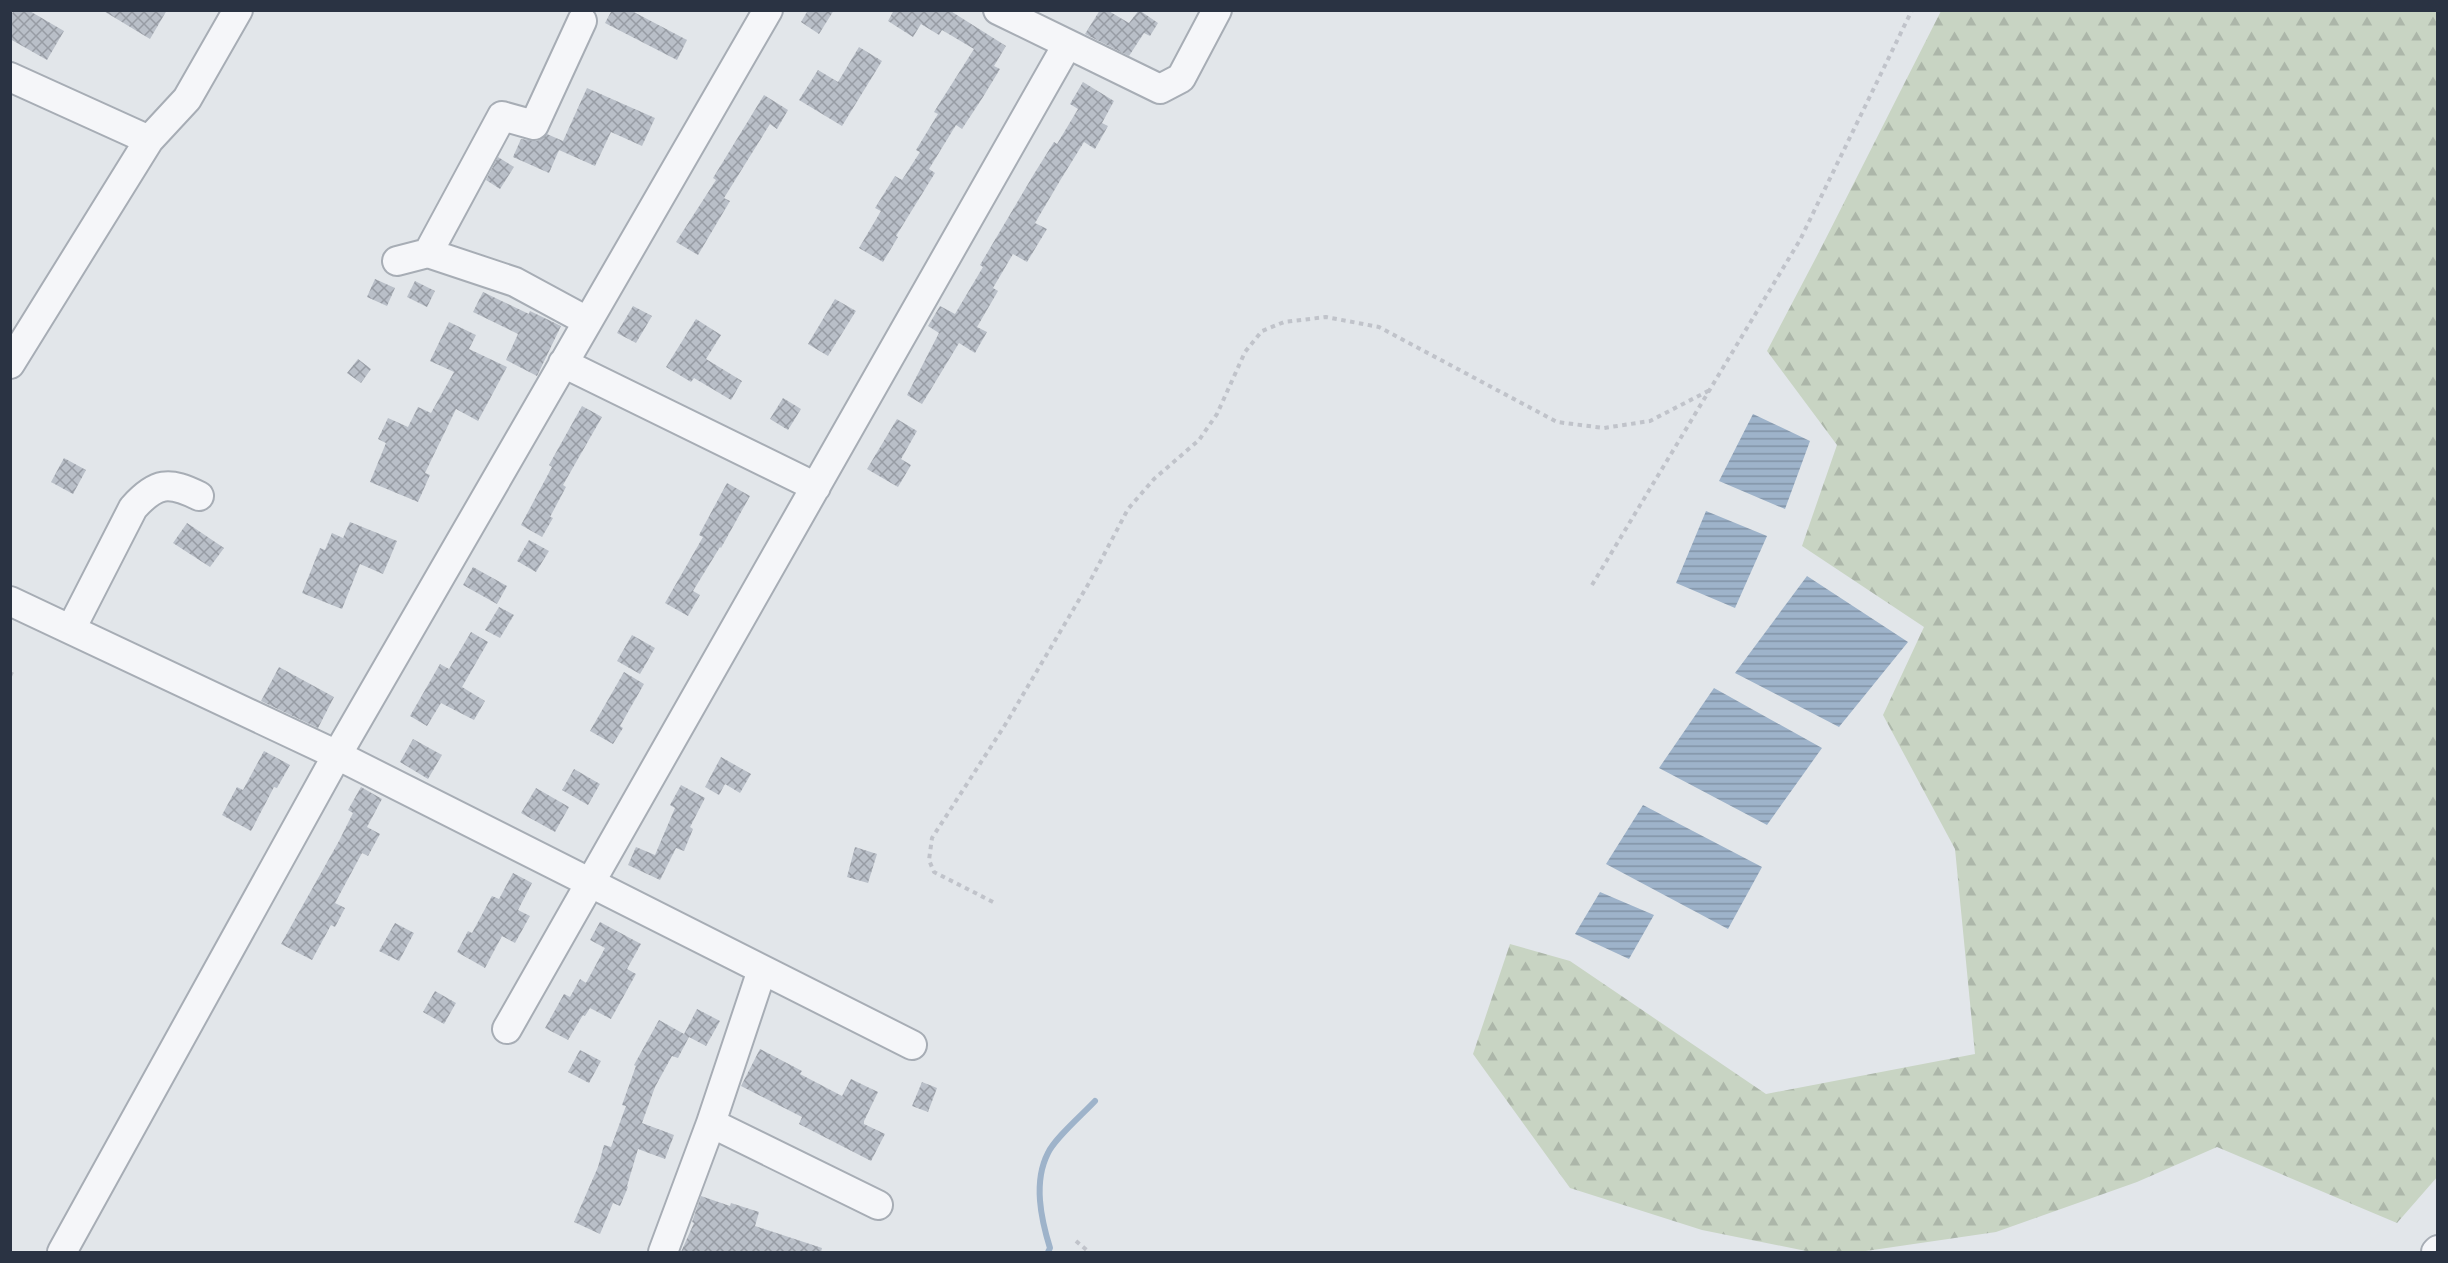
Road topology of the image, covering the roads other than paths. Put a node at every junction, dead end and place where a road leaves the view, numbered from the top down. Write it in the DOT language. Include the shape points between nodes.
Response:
graph roads {
  1 [pos="238,10"];
  2 [pos="768,10"];
  3 [pos="998,10"];
  4 [pos="1218,10"];
  5 [pos="582,21"];
  6 [pos="1068,45"];
  7 [pos="10,76"];
  8 [pos="149,140"];
  9 [pos="428,253"];
  10 [pos="397,261"];
  11 [pos="587,321"];
  12 [pos="563,363"];
  13 [pos="10,364"];
  14 [pos="816,487"];
  15 [pos="200,496"];
  16 [pos="10,601"];
  17 [pos="71,629"];
  18 [pos="337,755"];
  19 [pos="590,884"];
  20 [pos="762,970"];
  21 [pos="507,1029"];
  22 [pos="912,1045"];
  23 [pos="711,1123"];
  24 [pos="878,1204"];
  25 [pos="62,1252"];
  26 [pos="663,1252"];
  1 -- 8 [label="street" via="187,99"];
  2 -- 11 [label="street"];
  3 -- 6 [label="street"];
  4 -- 6 [label="street" via="1181,78 1161,89"];
  5 -- 9 [label="street" via="534,125 502,117"];
  6 -- 14 [label="street"];
  7 -- 8 [label="street"];
  8 -- 13 [label="street"];
  9 -- 10 [label="street"];
  9 -- 11 [label="street" via="515,282"];
  11 -- 12 [label="street"];
  12 -- 14 [label="street"];
  12 -- 18 [label="street"];
  14 -- 19 [label="street"];
  15 -- 17 [label="street" via="178,486 147,491 133,508"];
  16 -- 17 [label="street"];
  17 -- 18 [label="street"];
  18 -- 19 [label="street"];
  18 -- 25 [label="street"];
  19 -- 20 [label="street"];
  19 -- 21 [label="street"];
  20 -- 22 [label="street"];
  20 -- 23 [label="street"];
  23 -- 24 [label="street"];
  23 -- 26 [label="street"];
}
